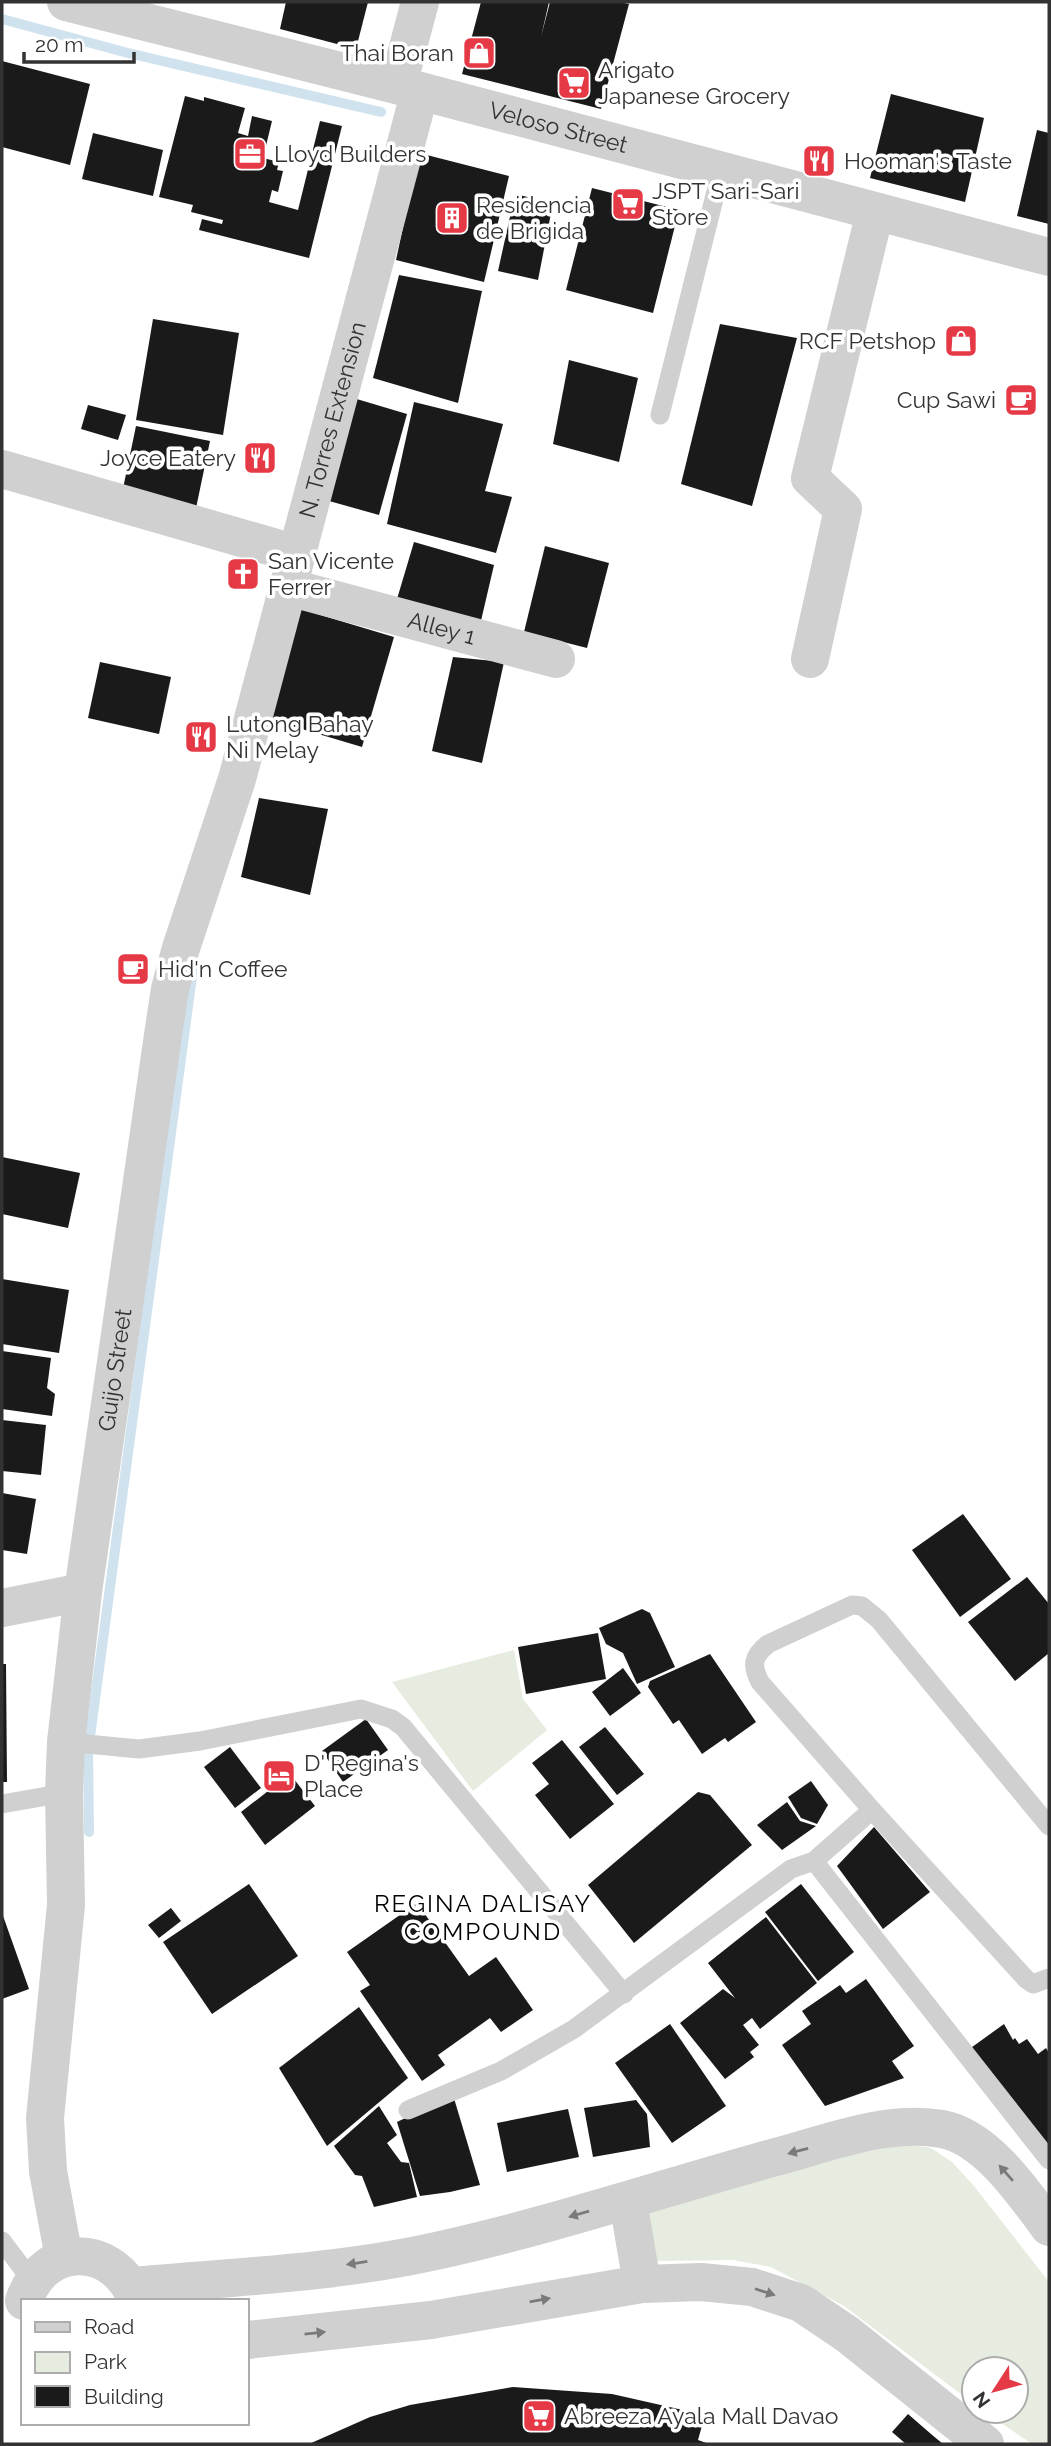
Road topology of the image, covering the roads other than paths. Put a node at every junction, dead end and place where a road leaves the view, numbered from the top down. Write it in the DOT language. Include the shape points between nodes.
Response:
graph roads {
  1 [pos="66,2"];
  2 [pos="420,2"];
  3 [pos="409,88"];
  4 [pos="721,171"];
  5 [pos="876,212"];
  6 [pos="1049,257"];
  7 [pos="660,415"];
  8 [pos="2,469"];
  9 [pos="292,570"];
  10 [pos="556,659"];
  11 [pos="810,659"];
  12 [pos="181,948"];
  13 [pos="83,1592"];
  14 [pos="2,1608"];
  15 [pos="66,1742"];
  16 [pos="64,1793"];
  17 [pos="2,1804"];
  18 [pos="872,1810"];
  19 [pos="1049,1826"];
  20 [pos="814,1861"];
  21 [pos="1049,1978"];
  22 [pos="624,1994"];
  23 [pos="408,2110"];
  24 [pos="1049,2160"];
  25 [pos="628,2201"];
  26 [pos="1049,2227"];
  27 [pos="2,2241"];
  28 [pos="64,2259"];
  29 [pos="642,2284"];
  30 [pos="135,2293"];
  31 [pos="24,2299"];
  32 [pos="28,2299"];
  33 [pos="248,2340"];
  34 [pos="985,2444"];
  1 -- 3 [label="street, Veloso Street"];
  2 -- 3 [label="street, N. Torres Extension"];
  3 -- 4 [label="street, Veloso Street"];
  3 -- 9 [label="street, N. Torres Extension"];
  4 -- 5 [label="street, Veloso Street"];
  4 -- 7 [label="lane"];
  5 -- 6 [label="street, Veloso Street"];
  5 -- 11 [label="street" via="810,478 843,509"];
  8 -- 9 [label="street, Alley 1"];
  9 -- 10 [label="street, Alley 1"];
  9 -- 12 [label="street, N. Torres Extension" via="237,779"];
  12 -- 13 [label="street, Guijo Street" via="170,989"];
  13 -- 14 [label="street"];
  13 -- 15 [label="street, Guijo Street"];
  15 -- 16 [label="street, Guijo Street"];
  15 -- 22 [label="lane" via="139,1749 361,1709 392,1719"];
  16 -- 17 [label="lane"];
  16 -- 28 [label="street, Guijo Street" via="66,1905 45,2119 48,2171"];
  18 -- 19 [label="lane" via="761,1682 753,1661 768,1644 852,1605 862,1606 879,1620"];
  18 -- 20 [label="lane"];
  18 -- 21 [label="lane" via="1026,1979 1033,1984"];
  20 -- 22 [label="lane" via="791,1869"];
  20 -- 24 [label="lane"];
  22 -- 23 [label="lane" via="501,2071"];
  26 -- 25 [label="street, one-way" via="1000,2165 972,2142 946,2129 916,2126 868,2133"];
  25 -- 29 [label="street"];
  25 -- 30 [label="street, one-way" via="433,2252"];
  27 -- 31 [label="lane"];
  28 -- 30 [label="street" via="83,2255 102,2260 119,2270"];
  28 -- 32 [label="street" via="46,2267"];
  33 -- 29 [label="street, one-way" via="431,2319"];
  29 -- 34 [label="street, one-way" via="701,2281 752,2287 801,2303"];
}
